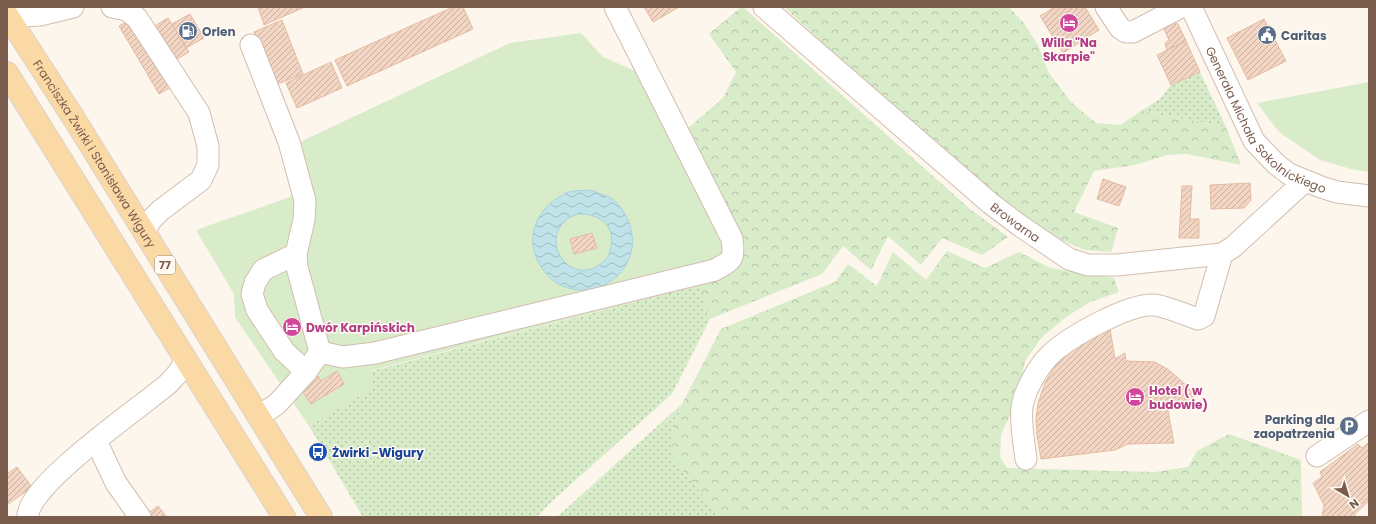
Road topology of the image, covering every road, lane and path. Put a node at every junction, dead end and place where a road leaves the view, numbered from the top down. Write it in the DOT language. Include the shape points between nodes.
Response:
graph roads {
  1 [pos="73,7"];
  2 [pos="112,7"];
  3 [pos="615,7"];
  4 [pos="764,7"];
  5 [pos="1106,7"];
  6 [pos="1181,7"];
  7 [pos="1191,7"];
  8 [pos="8,16"];
  9 [pos="251,45"];
  10 [pos="7,73"];
  11 [pos="1305,181"];
  12 [pos="1369,196"];
  13 [pos="144,232"];
  14 [pos="296,254"];
  15 [pos="1222,254"];
  16 [pos="320,352"];
  17 [pos="186,360"];
  18 [pos="306,372"];
  19 [pos="259,416"];
  20 [pos="1369,421"];
  21 [pos="96,441"];
  22 [pos="1317,456"];
  23 [pos="1026,459"];
  24 [pos="28,517"];
  25 [pos="140,517"];
  26 [pos="284,517"];
  27 [pos="321,517"];
  1 -- 8 [label="street" via="40,15"];
  2 -- 13 [label="street" via="127,10 137,18 199,113 208,146 208,165 202,180 161,210"];
  3 -- 16 [label="street" via="732,239 734,254 728,262 715,270 376,353 343,357"];
  4 -- 15 [label="street, Browarna" via="990,203 1069,259 1088,265 1118,265"];
  5 -- 6 [label="street" via="1120,28 1126,32 1133,32"];
  7 -- 11 [label="street, Generała Michała Sokolnickiego" via="1254,141 1276,164 1289,174"];
  8 -- 13 [label="main road, Franciszka Żwirki i Stanisława Wigury / 77"];
  9 -- 14 [label="street" via="289,142 305,201 304,220"];
  10 -- 17 [label="main road"];
  11 -- 12 [label="street, Generała Michała Sokolnickiego" via="1337,192"];
  11 -- 15 [label="street, Browarna" via="1233,247"];
  13 -- 19 [label="main road, Franciszka Żwirki i Stanisława Wigury / 77"];
  14 -- 16 [label="street" via="296,267"];
  14 -- 18 [label="street" via="262,270 252,294 257,310 284,351"];
  15 -- 23 [label="street" via="1204,316 1198,319 1155,305 1142,306 1114,316 1074,336 1050,354 1035,375 1022,407"];
  16 -- 18 [label="street"];
  17 -- 21 [label="street" via="170,383"];
  17 -- 26 [label="main road"];
  18 -- 19 [label="street" via="277,404"];
  19 -- 27 [label="main road, Franciszka Żwirki i Stanisława Wigury / 77"];
  20 -- 22 [label="street"];
  21 -- 24 [label="street" via="54,476 35,497 27,513"];
  21 -- 25 [label="street" via="116,483"];
}
